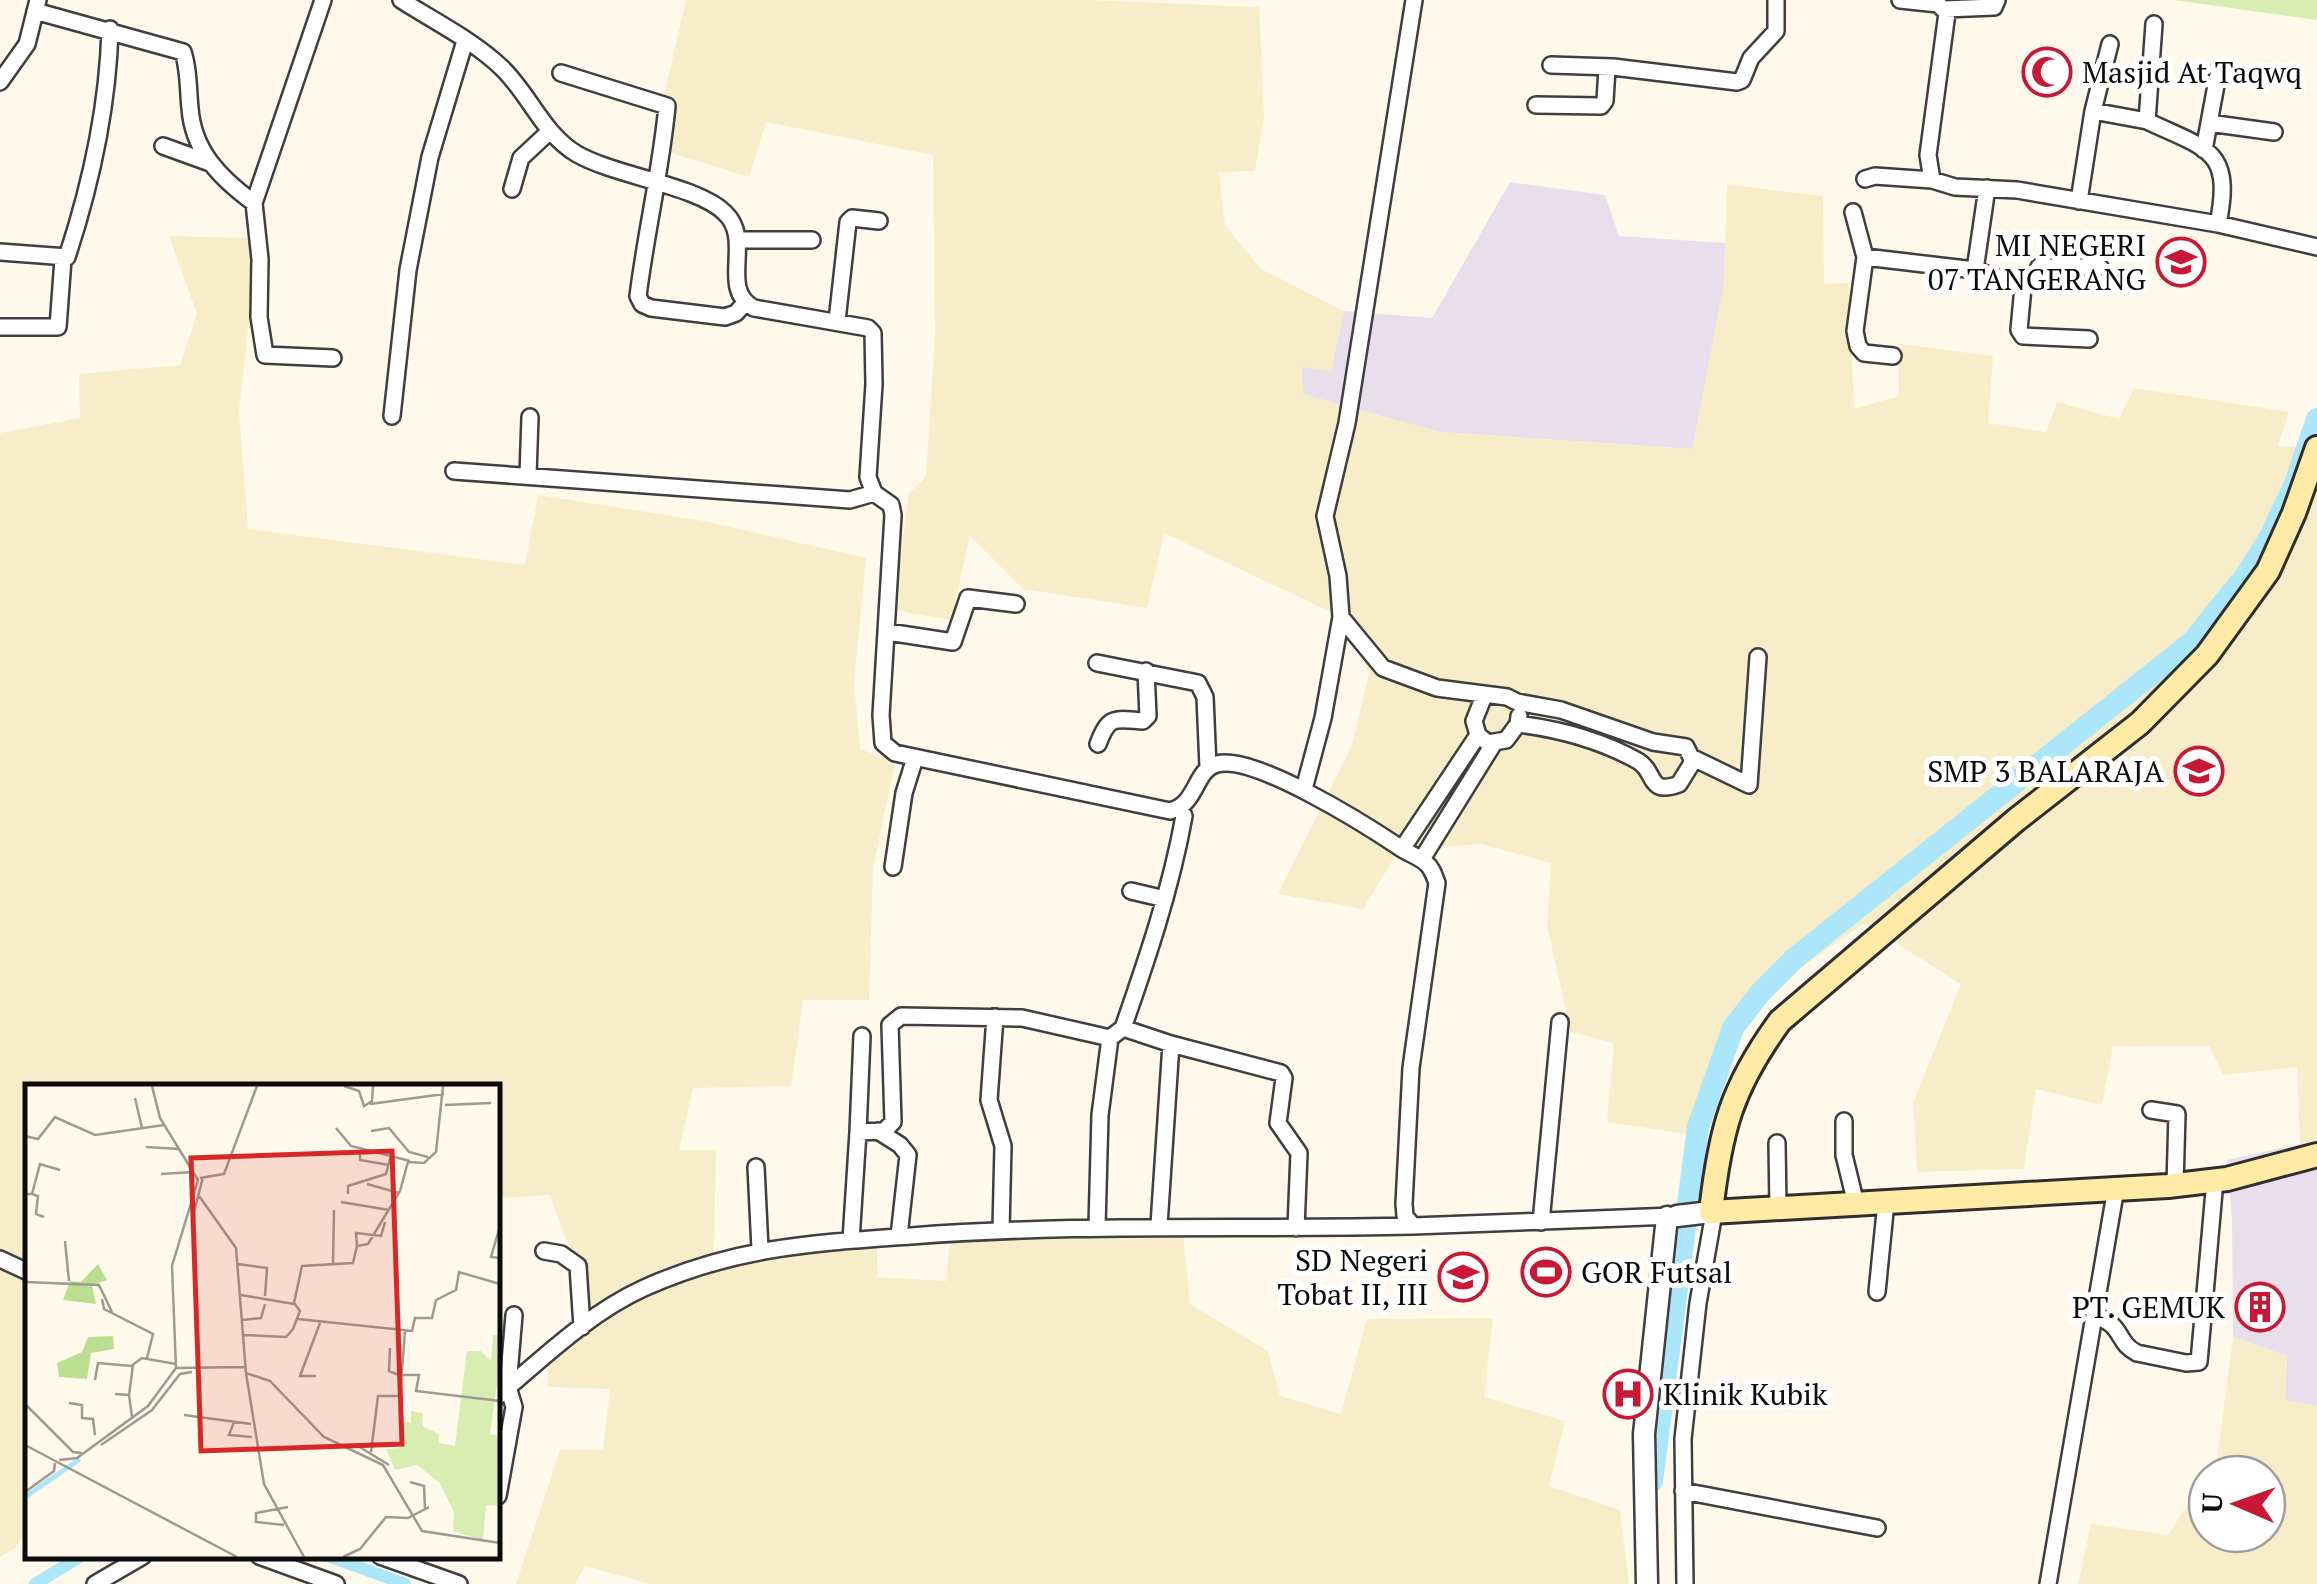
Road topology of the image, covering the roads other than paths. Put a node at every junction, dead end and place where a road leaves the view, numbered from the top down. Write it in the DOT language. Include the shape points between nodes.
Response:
graph roads {
  1 [pos="322,0"];
  2 [pos="402,0"];
  3 [pos="1414,0"];
  4 [pos="1776,0"];
  5 [pos="1900,0"];
  6 [pos="1997,0"];
  7 [pos="37,5"];
  8 [pos="1946,9"];
  9 [pos="2154,24"];
  10 [pos="110,30"];
  11 [pos="465,41"];
  12 [pos="2110,44"];
  13 [pos="1552,65"];
  14 [pos="1608,68"];
  15 [pos="2220,69"];
  16 [pos="561,74"];
  17 [pos="0,82"];
  18 [pos="1536,104"];
  19 [pos="2093,112"];
  20 [pos="2147,121"];
  21 [pos="2209,123"];
  22 [pos="550,131"];
  23 [pos="2274,132"];
  24 [pos="163,146"];
  25 [pos="2204,150"];
  26 [pos="210,162"];
  27 [pos="1865,179"];
  28 [pos="1932,180"];
  29 [pos="657,184"];
  30 [pos="1987,188"];
  31 [pos="512,190"];
  32 [pos="2079,201"];
  33 [pos="254,203"];
  34 [pos="1854,212"];
  35 [pos="879,221"];
  36 [pos="2218,224"];
  37 [pos="738,240"];
  38 [pos="812,240"];
  39 [pos="2317,247"];
  40 [pos="0,252"];
  41 [pos="1865,257"];
  42 [pos="64,259"];
  43 [pos="2058,267"];
  44 [pos="2100,267"];
  45 [pos="1975,270"];
  46 [pos="2056,284"];
  47 [pos="2023,287"];
  48 [pos="745,303"];
  49 [pos="837,321"];
  50 [pos="0,327"];
  51 [pos="2089,339"];
  52 [pos="1893,356"];
  53 [pos="333,358"];
  54 [pos="392,416"];
  55 [pos="530,417"];
  56 [pos="2317,448"];
  57 [pos="454,472"];
  58 [pos="528,474"];
  59 [pos="874,492"];
  60 [pos="1016,604"];
  61 [pos="1342,617"];
  62 [pos="888,632"];
  63 [pos="1758,657"];
  64 [pos="1097,663"];
  65 [pos="1146,671"];
  66 [pos="1484,696"];
  67 [pos="1516,702"];
  68 [pos="1518,724"];
  69 [pos="1478,734"];
  70 [pos="1653,742"];
  71 [pos="1098,744"];
  72 [pos="1494,744"];
  73 [pos="1691,757"];
  74 [pos="916,758"];
  75 [pos="1645,765"];
  76 [pos="1208,767"];
  77 [pos="1304,789"];
  78 [pos="1180,809"];
  79 [pos="1402,850"];
  80 [pos="1422,859"];
  81 [pos="893,868"];
  82 [pos="1131,891"];
  83 [pos="1165,899"];
  84 [pos="994,1017"];
  85 [pos="1560,1022"];
  86 [pos="1117,1033"];
  87 [pos="862,1036"];
  88 [pos="1171,1044"];
  89 [pos="2151,1110"];
  90 [pos="1844,1121"];
  91 [pos="878,1131"];
  92 [pos="858,1132"];
  93 [pos="1776,1143"];
  94 [pos="2317,1155"];
  95 [pos="756,1167"];
  96 [pos="2216,1180"];
  97 [pos="2174,1185"];
  98 [pos="2116,1188"];
  99 [pos="1886,1202"];
  100 [pos="1856,1204"];
  101 [pos="1778,1208"];
  102 [pos="1710,1212"];
  103 [pos="1672,1216"];
  104 [pos="1541,1222"];
  105 [pos="1098,1226"];
  106 [pos="1159,1226"];
  107 [pos="1413,1226"];
  108 [pos="1001,1228"];
  109 [pos="1296,1228"];
  110 [pos="899,1236"];
  111 [pos="851,1240"];
  112 [pos="760,1250"];
  113 [pos="544,1251"];
  114 [pos="0,1259"];
  115 [pos="25,1271"];
  116 [pos="1878,1292"];
  117 [pos="514,1316"];
  118 [pos="2094,1316"];
  119 [pos="582,1327"];
  120 [pos="501,1393"];
  121 [pos="500,1485"];
  122 [pos="1684,1490"];
  123 [pos="1876,1528"];
  124 [pos="140,1559"];
  125 [pos="267,1559"];
  126 [pos="404,1560"];
  127 [pos="118,1578"];
  128 [pos="95,1584"];
  129 [pos="336,1584"];
  130 [pos="459,1584"];
  131 [pos="1648,1584"];
  132 [pos="1684,1584"];
  133 [pos="2048,1584"];
  1 -- 33 [label="street"];
  2 -- 11 [label="street"];
  3 -- 61 [label="street" via="1347,423 1325,516"];
  4 -- 14 [label="street" via="1776,31 1751,58 1742,80"];
  5 -- 8 [label="street"];
  6 -- 8 [label="street" via="1994,8"];
  7 -- 10 [label="street"];
  7 -- 17 [label="street" via="28,44"];
  8 -- 28 [label="street" via="1928,155"];
  9 -- 20 [label="street"];
  10 -- 26 [label="street" via="183,52 190,116"];
  10 -- 42 [label="street" via="97,137"];
  11 -- 22 [label="street" via="503,69"];
  11 -- 54 [label="street" via="430,157 408,270"];
  12 -- 19 [label="street"];
  13 -- 14 [label="street"];
  14 -- 18 [label="street" via="1600,106"];
  15 -- 21 [label="street"];
  16 -- 29 [label="street" via="666,104"];
  19 -- 20 [label="street"];
  19 -- 32 [label="street"];
  20 -- 25 [label="street"];
  21 -- 23 [label="street"];
  21 -- 25 [label="street"];
  22 -- 29 [label="street" via="574,153"];
  22 -- 31 [label="street" via="526,149"];
  24 -- 26 [label="street"];
  25 -- 36 [label="street" via="2222,169"];
  26 -- 33 [label="street"];
  27 -- 28 [label="street"];
  28 -- 30 [label="street"];
  29 -- 37 [label="street" via="726,213"];
  29 -- 48 [label="street" via="646,230 642,304 726,316"];
  30 -- 32 [label="street"];
  30 -- 45 [label="street"];
  32 -- 36 [label="street"];
  33 -- 53 [label="street" via="265,355"];
  34 -- 41 [label="street"];
  35 -- 49 [label="street" via="848,222"];
  36 -- 39 [label="street"];
  37 -- 38 [label="street"];
  37 -- 48 [label="street" via="736,287"];
  40 -- 42 [label="street"];
  41 -- 45 [label="street"];
  41 -- 52 [label="street" via="1858,346"];
  42 -- 50 [label="street" via="58,327"];
  43 -- 44 [label="street"];
  43 -- 46 [label="street"];
  43 -- 47 [label="street" via="2038,266 2034,281"];
  45 -- 47 [label="street"];
  47 -- 51 [label="street" via="2020,334"];
  48 -- 49 [label="street"];
  49 -- 59 [label="street" via="873,333 868,476"];
  55 -- 58 [label="street"];
  56 -- 102 [label="main road" via="2268,571 2207,655 2140,723 1780,1021 1728,1112"];
  57 -- 58 [label="street"];
  58 -- 59 [label="street" via="850,500"];
  59 -- 62 [label="street" via="893,514"];
  60 -- 62 [label="street" via="968,598 953,642"];
  61 -- 66 [label="street" via="1383,668"];
  61 -- 77 [label="street"];
  62 -- 74 [label="street" via="883,742"];
  63 -- 73 [label="street" via="1749,785"];
  64 -- 65 [label="street"];
  65 -- 71 [label="street" via="1148,716 1105,724"];
  65 -- 76 [label="street" via="1202,689"];
  66 -- 67 [label="street"];
  66 -- 69 [label="street" via="1474,721"];
  67 -- 68 [label="street"];
  67 -- 70 [label="street"];
  68 -- 72 [label="street"];
  68 -- 75 [label="street" via="1606,746"];
  69 -- 72 [label="street"];
  69 -- 79 [label="street"];
  70 -- 73 [label="street" via="1686,748"];
  70 -- 75 [label="street"];
  72 -- 80 [label="street"];
  73 -- 75 [label="street" via="1686,776 1669,788 1652,782"];
  74 -- 78 [label="street"];
  74 -- 81 [label="street"];
  76 -- 77 [label="street" via="1236,765"];
  76 -- 78 [label="street"];
  77 -- 79 [label="street"];
  78 -- 83 [label="street" via="1184,816"];
  79 -- 80 [label="street"];
  80 -- 107 [label="street" via="1437,883 1437,897 1406,1124 1404,1204"];
  82 -- 83 [label="street"];
  83 -- 86 [label="street"];
  84 -- 86 [label="street"];
  84 -- 91 [label="street" via="894,1019 892,1122"];
  84 -- 108 [label="street" via="988,1100 1003,1146"];
  85 -- 104 [label="street"];
  86 -- 88 [label="street"];
  86 -- 105 [label="street" via="1100,1114"];
  87 -- 92 [label="street"];
  88 -- 106 [label="street"];
  88 -- 109 [label="street" via="1281,1073 1278,1123 1299,1152"];
  89 -- 97 [label="street" via="2177,1114"];
  90 -- 100 [label="street"];
  91 -- 92 [label="street"];
  91 -- 110 [label="street" via="908,1155"];
  92 -- 111 [label="street"];
  93 -- 101 [label="street"];
  94 -- 96 [label="main road"];
  95 -- 112 [label="street"];
  96 -- 97 [label="main road"];
  96 -- 118 [label="street" via="2199,1362 2130,1350 2110,1321"];
  97 -- 98 [label="main road"];
  98 -- 99 [label="main road"];
  98 -- 118 [label="street"];
  99 -- 100 [label="main road"];
  99 -- 116 [label="street"];
  100 -- 101 [label="main road"];
  101 -- 102 [label="main road"];
  102 -- 103 [label="street"];
  102 -- 122 [label="street" via="1683,1438"];
  103 -- 104 [label="street"];
  103 -- 131 [label="street" via="1644,1434"];
  104 -- 107 [label="street"];
  105 -- 106 [label="street"];
  105 -- 108 [label="street"];
  106 -- 109 [label="street"];
  107 -- 109 [label="street"];
  108 -- 110 [label="street"];
  110 -- 111 [label="street"];
  111 -- 112 [label="street"];
  112 -- 119 [label="street" via="644,1288"];
  113 -- 119 [label="street" via="578,1266"];
  114 -- 115 [label="street"];
  117 -- 120 [label="street"];
  118 -- 133 [label="street"];
  119 -- 120 [label="street"];
  120 -- 121 [label="street" via="514,1408"];
  122 -- 123 [label="street"];
  122 -- 132 [label="street"];
  124 -- 127 [label="street"];
  125 -- 129 [label="street"];
  126 -- 130 [label="street"];
  127 -- 128 [label="street"];
}
